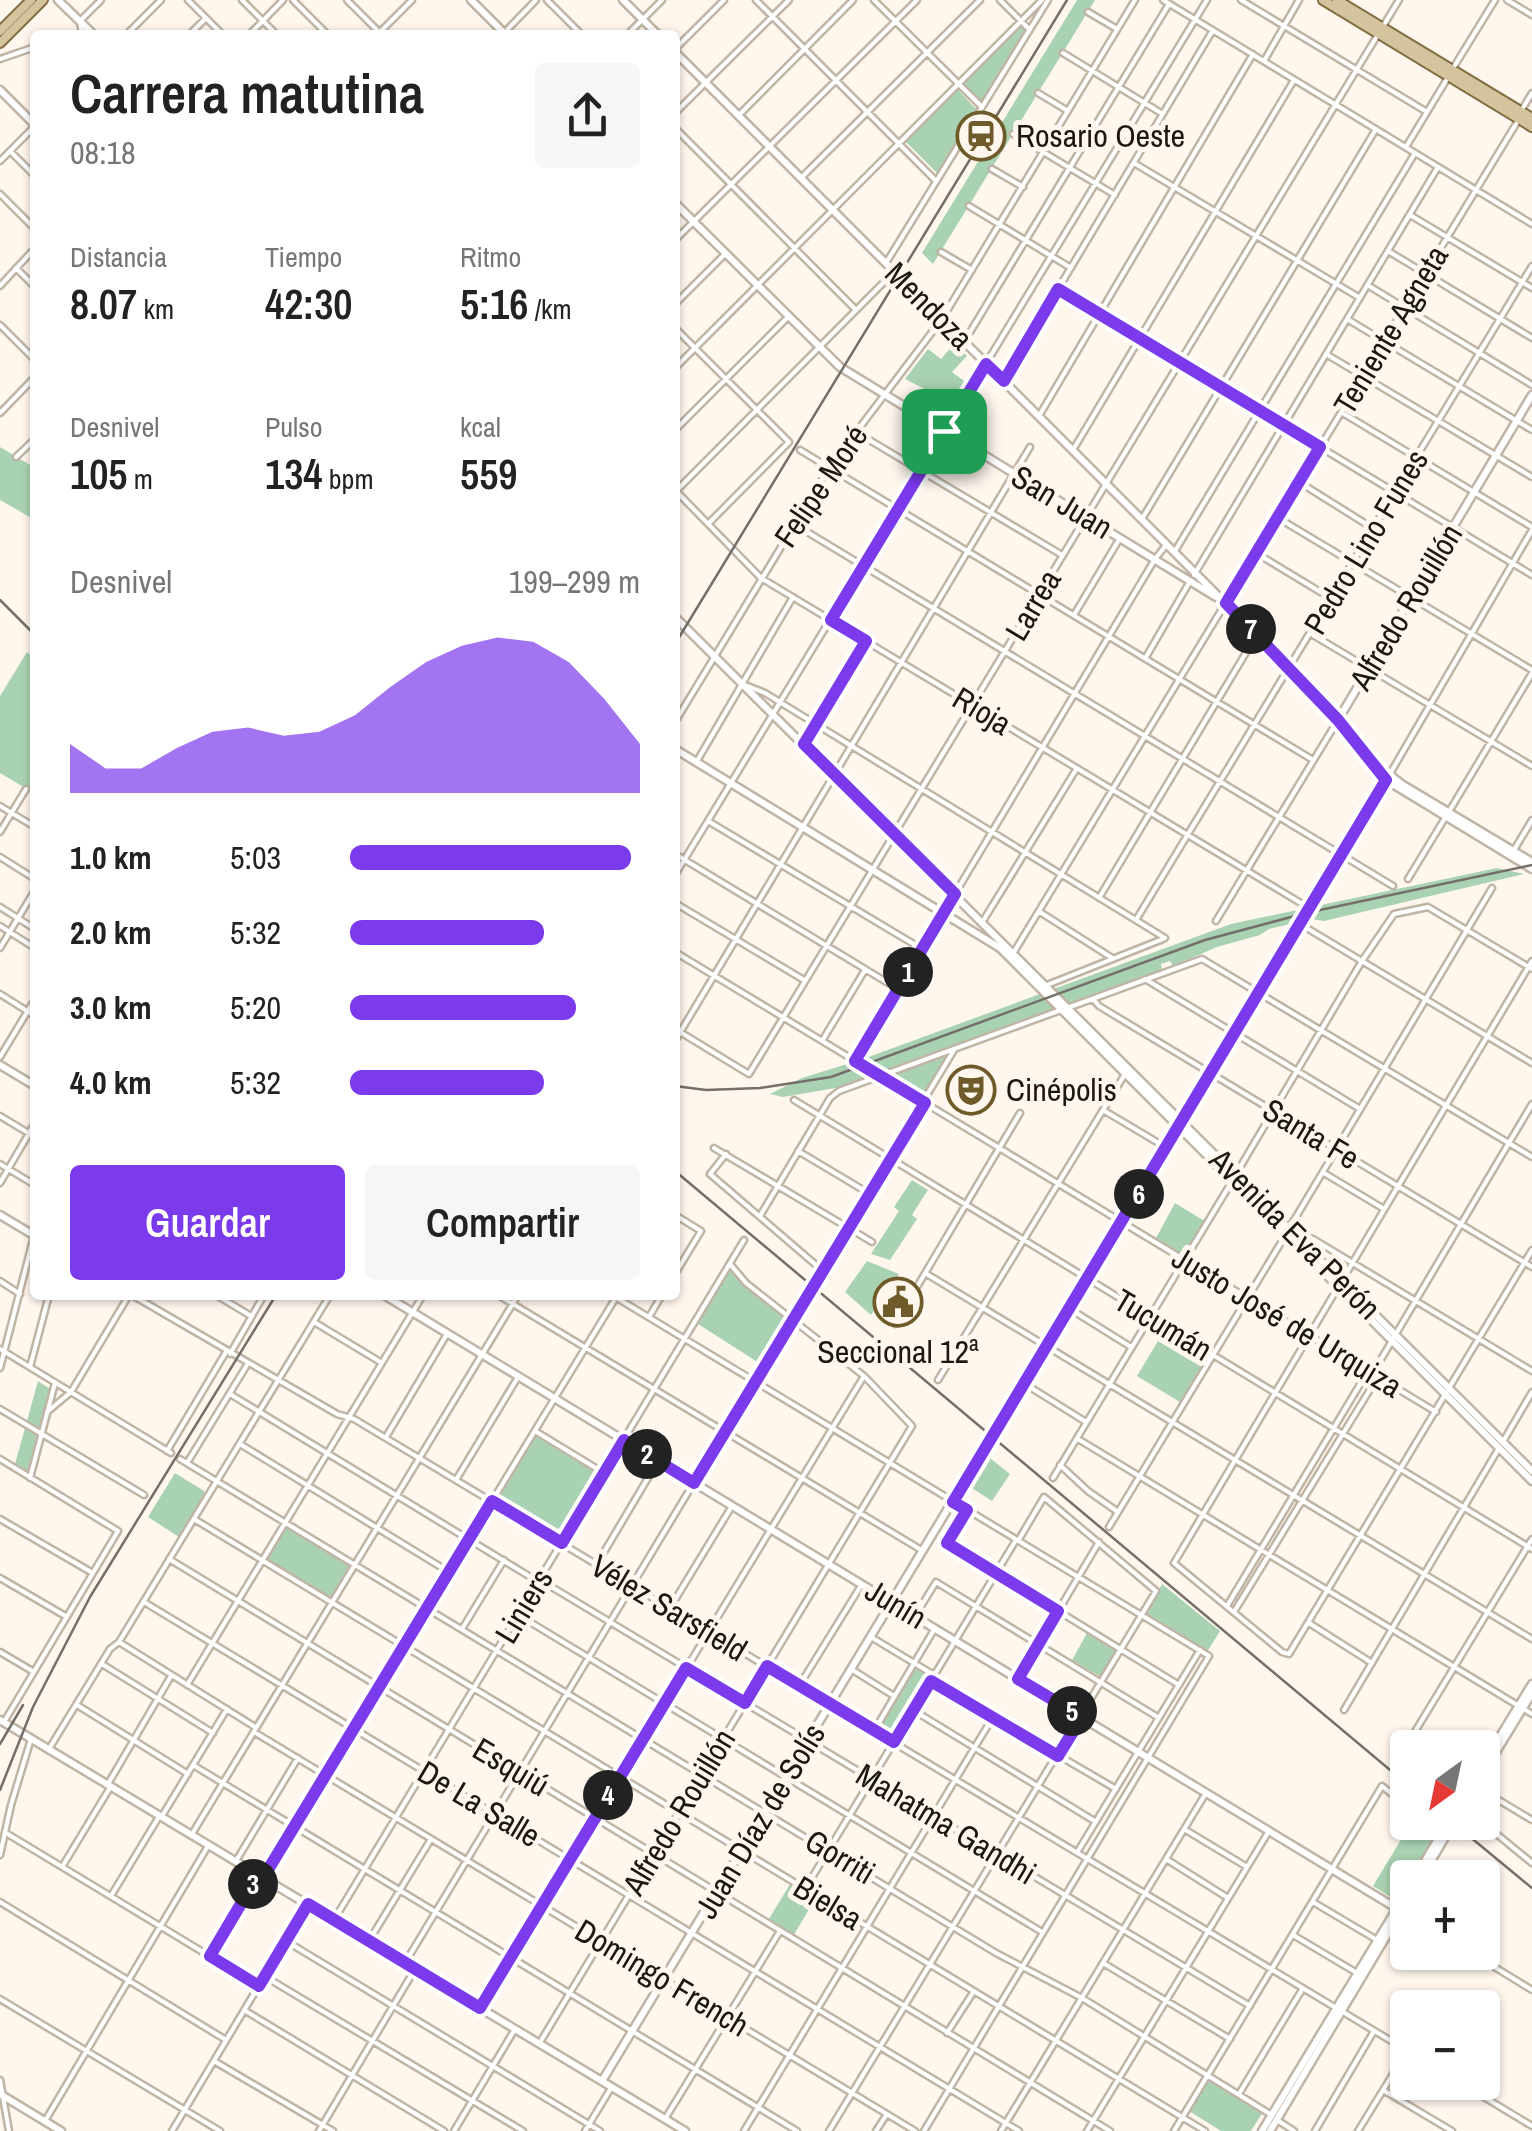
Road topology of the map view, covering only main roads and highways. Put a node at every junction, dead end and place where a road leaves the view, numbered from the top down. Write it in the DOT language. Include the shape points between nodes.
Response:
graph roads {
  1 [pos="30,0"];
  2 [pos="43,0"];
  3 [pos="58,0"];
  4 [pos="471,0"];
  5 [pos="623,0"];
  6 [pos="1323,0"];
  7 [pos="1337,0"];
  8 [pos="0,30"];
  9 [pos="89,30"];
  10 [pos="500,30"];
  11 [pos="653,30"];
  12 [pos="1381,31"];
  13 [pos="0,43"];
  14 [pos="680,56"];
  15 [pos="0,90"];
  16 [pos="1520,115"];
  17 [pos="1532,118"];
  18 [pos="30,120"];
  19 [pos="1532,127"];
  20 [pos="680,208"];
  21 [pos="1532,396"];
  22 [pos="1226,603"];
  23 [pos="680,622"];
  24 [pos="1338,720"];
  25 [pos="680,751"];
  26 [pos="1532,866"];
  27 [pos="1066,1008"];
  28 [pos="0,1061"];
  29 [pos="30,1082"];
  30 [pos="1180,1124"];
  31 [pos="0,1215"];
  32 [pos="30,1233"];
  33 [pos="393,1300"];
  34 [pos="1501,1445"];
  35 [pos="1531,1470"];
  36 [pos="1532,1481"];
  37 [pos="892,1602"];
  38 [pos="1532,1684"];
  39 [pos="1532,1692"];
  40 [pos="1520,1707"];
  41 [pos="2,1721"];
  42 [pos="1500,1738"];
  43 [pos="1500,1743"];
  44 [pos="1390,1904"];
  45 [pos="1390,1925"];
  46 [pos="1390,1929"];
  47 [pos="1338,2009"];
  48 [pos="602,2081"];
  49 [pos="2,2095"];
  50 [pos="1274,2118"];
  51 [pos="61,2131"];
  52 [pos="685,2131"];
  53 [pos="1262,2131"];
  54 [pos="1270,2131"];
  1 -- 8 [label="main road"];
  2 -- 13 [label="main road"];
  3 -- 9 [label="main road"];
  4 -- 10 [label="main road"];
  5 -- 11 [label="main road"];
  6 -- 12 [label="main road"];
  7 -- 12 [label="main road"];
  12 -- 16 [label="main road"];
  14 -- 22 [label="main road, Mendoza"];
  15 -- 18 [label="main road"];
  16 -- 17 [label="main road"];
  16 -- 19 [label="main road"];
  20 -- 22 [label="main road, San Juan" via="840,367"];
  21 -- 24 [label="main road, Alfredo Rouillón"];
  22 -- 24 [label="main road"];
  23 -- 27 [label="main road, Avenida Eva Perón"];
  24 -- 26 [label="main road" via="1388,777"];
  25 -- 27 [label="main road, Avenida Eva Perón" via="1000,948"];
  27 -- 30 [label="main road, Avenida Eva Perón"];
  27 -- 30 [label="main road, Avenida Eva Perón"];
  28 -- 29 [label="main road"];
  30 -- 34 [label="main road, Avenida Eva Perón"];
  30 -- 37 [label="main road, Juan Díaz de Solís"];
  31 -- 32 [label="main road"];
  33 -- 37 [label="main road, Junín"];
  34 -- 35 [label="main road, Avenida Eva Perón"];
  34 -- 36 [label="main road, Avenida Eva Perón"];
  37 -- 44 [label="main road, Junín"];
  37 -- 48 [label="main road, Juan Díaz de Solís"];
  38 -- 40 [label="main road"];
  39 -- 40 [label="main road"];
  40 -- 42 [label="main road"];
  40 -- 43 [label="main road"];
  41 -- 48 [label="main road"];
  45 -- 47 [label="main road"];
  46 -- 47 [label="main road"];
  47 -- 50 [label="main road"];
  48 -- 52 [label="main road"];
  49 -- 51 [label="main road"];
  50 -- 53 [label="main road"];
  50 -- 54 [label="main road"];
}
